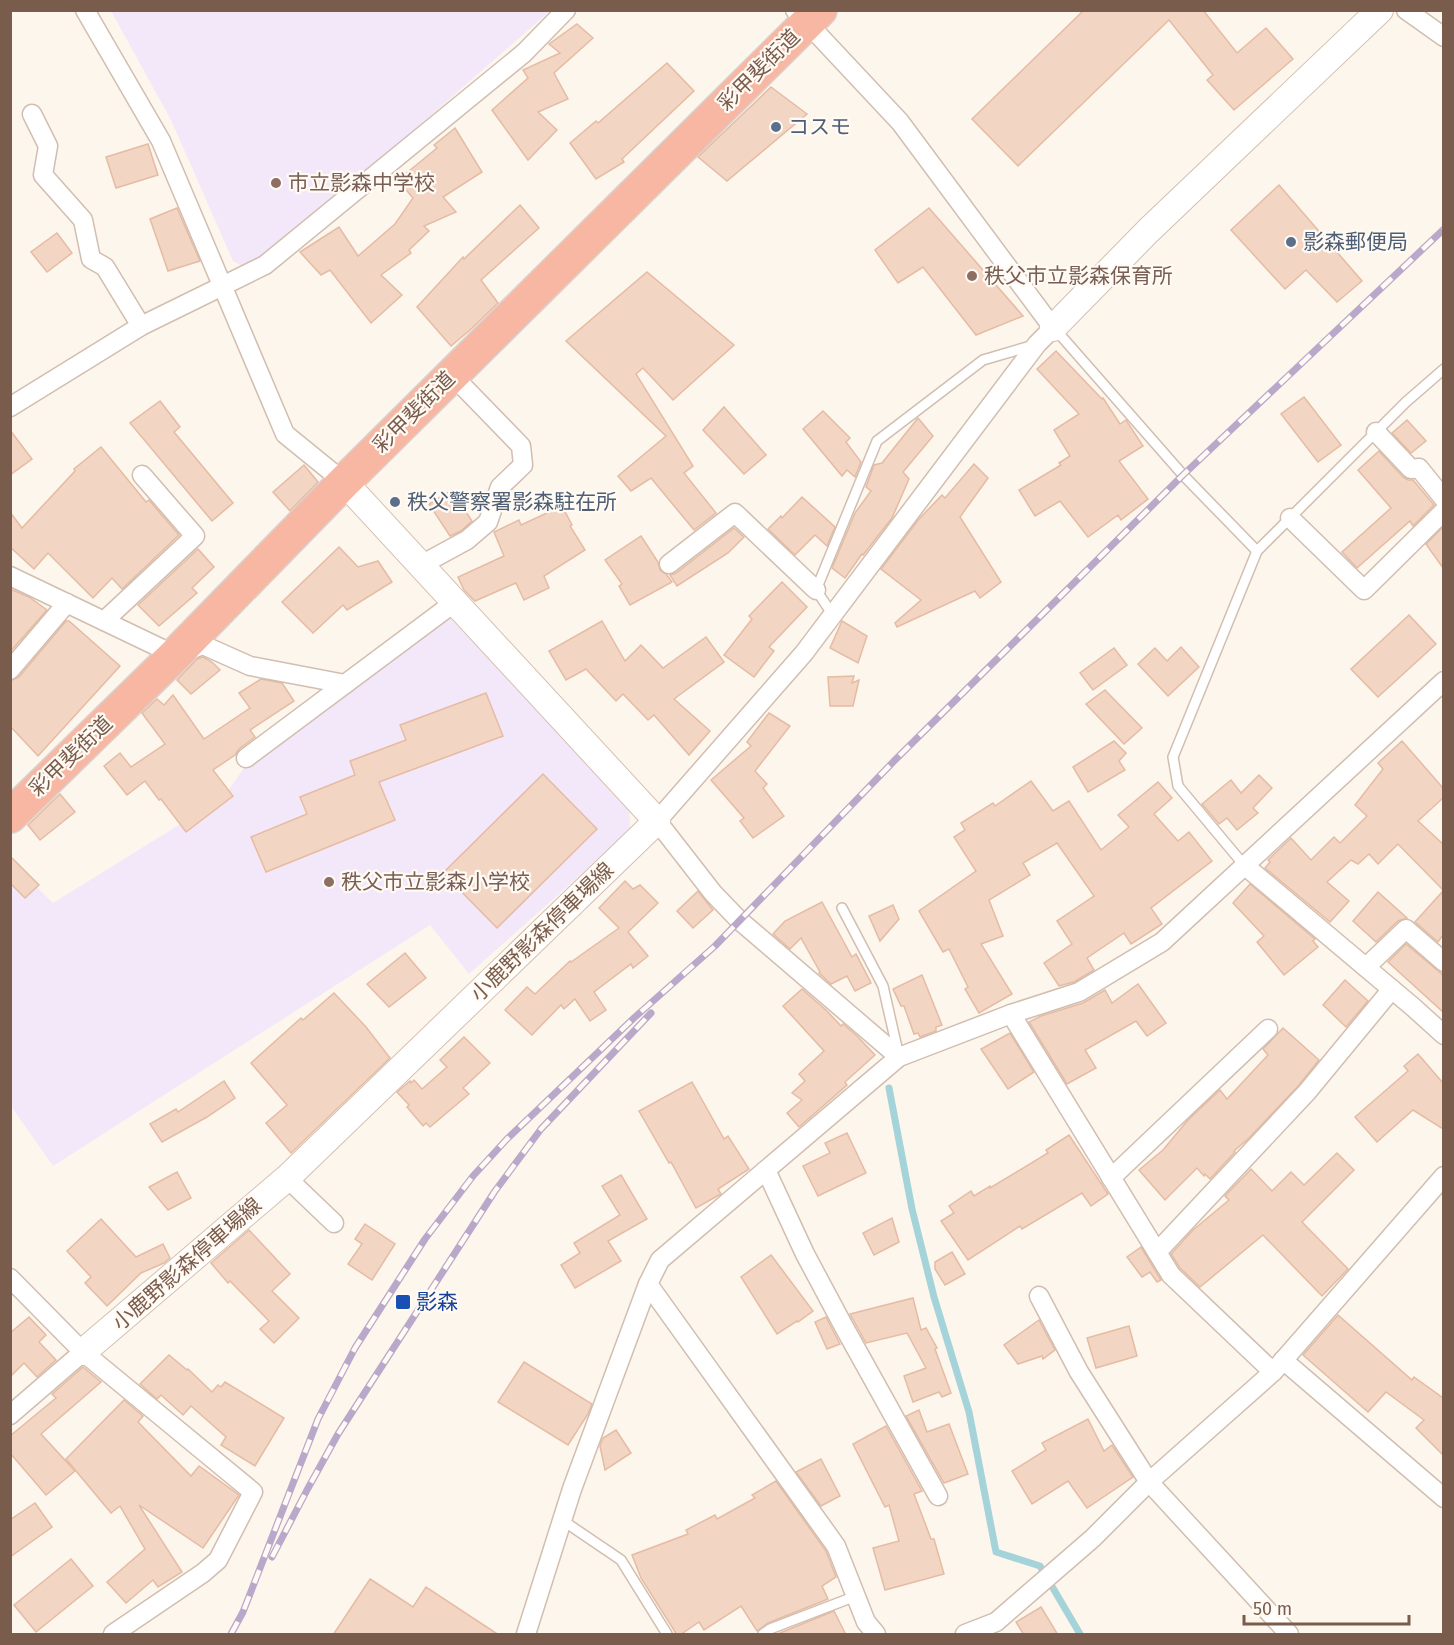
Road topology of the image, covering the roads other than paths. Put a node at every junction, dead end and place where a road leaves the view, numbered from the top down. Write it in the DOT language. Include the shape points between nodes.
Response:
graph roads {
  1 [pos="85,10"];
  2 [pos="566,10"];
  3 [pos="1380,10"];
  4 [pos="1406,10"];
  5 [pos="807,15"];
  6 [pos="1443,37"];
  7 [pos="32,114"];
  8 [pos="222,286"];
  9 [pos="141,326"];
  10 [pos="1045,336"];
  11 [pos="1443,369"];
  12 [pos="452,375"];
  13 [pos="10,407"];
  14 [pos="1376,432"];
  15 [pos="142,475"];
  16 [pos="344,482"];
  17 [pos="1443,499"];
  18 [pos="1443,511"];
  19 [pos="1290,518"];
  20 [pos="1257,551"];
  21 [pos="669,564"];
  22 [pos="421,565"];
  23 [pos="10,576"];
  24 [pos="816,590"];
  25 [pos="455,602"];
  26 [pos="67,603"];
  27 [pos="833,615"];
  28 [pos="104,621"];
  29 [pos="175,655"];
  30 [pos="10,670"];
  31 [pos="1443,681"];
  32 [pos="345,684"];
  33 [pos="246,758"];
  34 [pos="10,816"];
  35 [pos="657,821"];
  36 [pos="1244,865"];
  37 [pos="842,908"];
  38 [pos="1443,962"];
  39 [pos="1366,967"];
  40 [pos="1392,989"];
  41 [pos="1011,1014"];
  42 [pos="1268,1029"];
  43 [pos="1443,1035"];
  44 [pos="899,1057"];
  45 [pos="766,1170"];
  46 [pos="1443,1176"];
  47 [pos="287,1178"];
  48 [pos="1111,1178"];
  49 [pos="334,1223"];
  50 [pos="1157,1252"];
  51 [pos="10,1278"];
  52 [pos="648,1284"];
  53 [pos="1039,1296"];
  54 [pos="83,1352"];
  55 [pos="1278,1366"];
  56 [pos="10,1415"];
  57 [pos="1149,1482"];
  58 [pos="938,1496"];
  59 [pos="1443,1498"];
  60 [pos="562,1520"];
  61 [pos="856,1596"];
  62 [pos="113,1635"];
  63 [pos="526,1635"];
  64 [pos="667,1635"];
  65 [pos="763,1635"];
  66 [pos="876,1635"];
  67 [pos="965,1635"];
  68 [pos="1289,1635"];
  1 -- 8 [label="street" via="161,141"];
  2 -- 8 [label="street" via="524,53 265,265"];
  3 -- 10 [label="main road"];
  4 -- 6 [label="street"];
  5 -- 10 [label="street" via="905,129"];
  5 -- 12 [label="highway, 彩甲斐街道"];
  7 -- 9 [label="street" via="48,146 43,175 83,220 92,259 105,267"];
  8 -- 9 [label="street"];
  8 -- 16 [label="street" via="285,434"];
  9 -- 13 [label="street"];
  10 -- 20 [label="lane"];
  10 -- 24 [label="lane" via="983,360 877,441"];
  10 -- 27 [label="street"];
  11 -- 14 [label="lane"];
  12 -- 16 [label="highway, 彩甲斐街道"];
  12 -- 22 [label="street" via="522,446 523,465 500,487 488,522 467,540"];
  14 -- 17 [label="street" via="1411,469 1419,468"];
  14 -- 19 [label="lane"];
  15 -- 28 [label="street" via="195,536"];
  16 -- 22 [label="main road"];
  16 -- 29 [label="highway, 彩甲斐街道"];
  18 -- 19 [label="street" via="1364,590"];
  19 -- 20 [label="lane"];
  20 -- 36 [label="lane" via="1173,757 1178,786"];
  21 -- 24 [label="street" via="735,513"];
  22 -- 25 [label="main road"];
  23 -- 26 [label="street"];
  24 -- 27 [label="lane"];
  25 -- 32 [label="street"];
  25 -- 35 [label="main road"];
  26 -- 28 [label="street"];
  26 -- 30 [label="street"];
  27 -- 35 [label="street"];
  28 -- 29 [label="street"];
  29 -- 32 [label="street" via="203,645 250,666"];
  29 -- 34 [label="highway, 彩甲斐街道"];
  31 -- 36 [label="street"];
  32 -- 33 [label="street"];
  35 -- 44 [label="street" via="712,893 739,920"];
  35 -- 47 [label="main road, 小鹿野影森停車場線"];
  36 -- 39 [label="street"];
  36 -- 41 [label="street" via="1162,942 1078,992"];
  37 -- 44 [label="lane" via="883,986"];
  38 -- 39 [label="street" via="1407,929"];
  39 -- 40 [label="street"];
  40 -- 43 [label="street"];
  40 -- 50 [label="street" via="1307,1092"];
  41 -- 44 [label="street"];
  41 -- 48 [label="street"];
  42 -- 48 [label="street"];
  44 -- 45 [label="street"];
  45 -- 52 [label="street" via="660,1260"];
  45 -- 58 [label="street" via="805,1254"];
  46 -- 55 [label="street"];
  47 -- 49 [label="street"];
  47 -- 54 [label="main road, 小鹿野影森停車場線"];
  48 -- 50 [label="street"];
  50 -- 55 [label="street" via="1171,1275"];
  51 -- 54 [label="street"];
  52 -- 60 [label="street"];
  52 -- 61 [label="street" via="836,1546"];
  53 -- 57 [label="street" via="1079,1372"];
  54 -- 56 [label="street"];
  54 -- 62 [label="street" via="253,1492 218,1560"];
  55 -- 57 [label="street"];
  55 -- 59 [label="street"];
  57 -- 67 [label="street" via="1093,1538 996,1622"];
  57 -- 68 [label="street"];
  60 -- 63 [label="street"];
  60 -- 64 [label="lane" via="621,1560"];
  61 -- 65 [label="lane"];
  61 -- 66 [label="street"];
}
